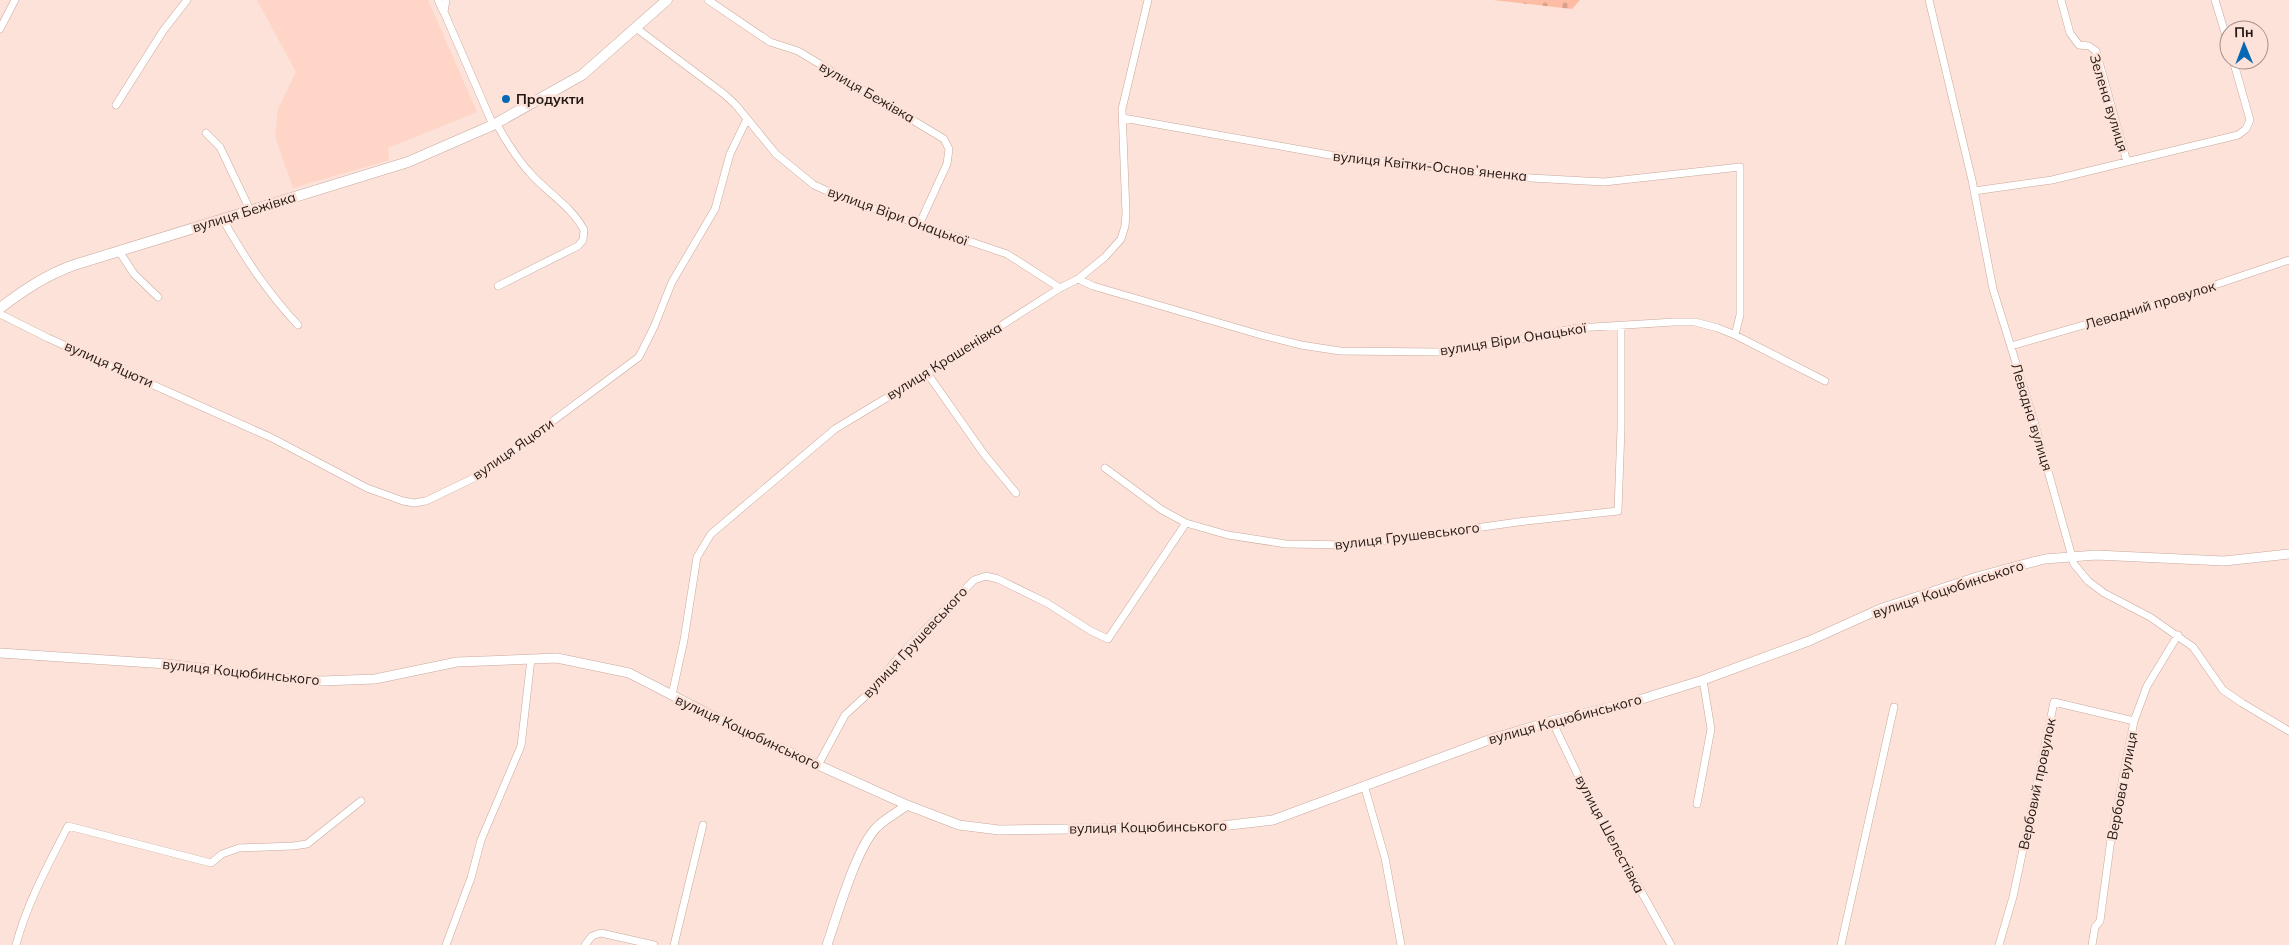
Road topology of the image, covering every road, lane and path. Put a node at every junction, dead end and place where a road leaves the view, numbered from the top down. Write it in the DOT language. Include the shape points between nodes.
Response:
graph roads {
  1 [pos="14,0"];
  2 [pos="187,0"];
  3 [pos="438,0"];
  4 [pos="446,0"];
  5 [pos="667,0"];
  6 [pos="708,0"];
  7 [pos="1148,0"];
  8 [pos="1929,0"];
  9 [pos="2062,0"];
  10 [pos="2215,0"];
  11 [pos="444,12"];
  12 [pos="2221,20"];
  13 [pos="636,28"];
  14 [pos="0,30"];
  15 [pos="2236,70"];
  16 [pos="116,105"];
  17 [pos="1123,118"];
  18 [pos="747,119"];
  19 [pos="494,124"];
  20 [pos="206,133"];
  21 [pos="2127,162"];
  22 [pos="1974,191"];
  23 [pos="250,210"];
  24 [pos="222,218"];
  25 [pos="919,225"];
  26 [pos="119,251"];
  27 [pos="2289,260"];
  28 [pos="1078,279"];
  29 [pos="498,286"];
  30 [pos="1060,288"];
  31 [pos="158,297"];
  32 [pos="0,308"];
  33 [pos="0,314"];
  34 [pos="298,325"];
  35 [pos="1621,325"];
  36 [pos="1735,335"];
  37 [pos="2010,346"];
  38 [pos="927,373"];
  39 [pos="1825,381"];
  40 [pos="1105,468"];
  41 [pos="1016,493"];
  42 [pos="1186,524"];
  43 [pos="2289,554"];
  44 [pos="2072,557"];
  45 [pos="2178,636"];
  46 [pos="0,653"];
  47 [pos="531,660"];
  48 [pos="1703,680"];
  49 [pos="672,696"];
  50 [pos="1894,707"];
  51 [pos="1552,721"];
  52 [pos="2134,721"];
  53 [pos="2289,730"];
  54 [pos="818,765"];
  55 [pos="1364,785"];
  56 [pos="360,801"];
  57 [pos="1697,804"];
  58 [pos="906,805"];
  59 [pos="703,825"];
  60 [pos="16,945"];
  61 [pos="446,945"];
  62 [pos="585,945"];
  63 [pos="654,945"];
  64 [pos="674,945"];
  65 [pos="827,945"];
  66 [pos="1401,945"];
  67 [pos="1671,945"];
  68 [pos="1841,945"];
  69 [pos="1999,945"];
  70 [pos="2092,945"];
  1 -- 14 [label="street"];
  2 -- 16 [label="street" via="163,31"];
  3 -- 11 [label="street"];
  4 -- 11 [label="street"];
  5 -- 13 [label="main road, вулиця Бежівка"];
  6 -- 25 [label="street, вулиця Бежівка" via="770,42 798,51 944,139 949,148 947,164"];
  7 -- 17 [label="street, вулиця Крашенівка" via="1123,100"];
  8 -- 22 [label="street, Левадна вулиця"];
  9 -- 21 [label="street, Зелена вулиця" via="2070,33 2079,45 2096,51"];
  10 -- 12 [label="street"];
  11 -- 19 [label="street"];
  13 -- 18 [label="street, вулиця Віри Онацької" via="724,94"];
  13 -- 19 [label="main road, вулиця Бежівка" via="582,75"];
  15 -- 21 [label="street, Зелена вулиця" via="2250,120 2246,129 2238,135"];
  17 -- 28 [label="street, вулиця Крашенівка" via="1124,226 1121,238"];
  17 -- 36 [label="street, вулиця Квітки-Основʼяненка" via="1330,156 1531,178 1604,182 1740,167 1740,315"];
  18 -- 25 [label="street, вулиця Віри Онацької" via="776,154 814,185"];
  18 -- 33 [label="street, вулиця Яцюти" via="730,154 715,210 672,282 639,358 480,475 426,502 403,501 367,488 263,434"];
  19 -- 23 [label="main road, вулиця Бежівка" via="408,162"];
  19 -- 29 [label="street" via="530,174 563,204 584,230 583,240 578,246"];
  20 -- 23 [label="street" via="220,147"];
  21 -- 22 [label="street, Зелена вулиця" via="2052,180"];
  22 -- 37 [label="street, Левадна вулиця" via="1993,289"];
  23 -- 24 [label="main road, вулиця Бежівка"];
  24 -- 26 [label="main road, вулиця Бежівка"];
  24 -- 34 [label="street" via="248,264"];
  25 -- 30 [label="street, вулиця Віри Онацької" via="1007,254"];
  26 -- 31 [label="street" via="134,274"];
  26 -- 32 [label="main road, вулиця Бежівка" via="50,274"];
  27 -- 37 [label="street, Левадний провулок" via="2158,303"];
  28 -- 30 [label="street, вулиця Крашенівка"];
  28 -- 35 [label="street, вулиця Віри Онацької" via="1261,335 1340,351 1439,352 1577,328"];
  30 -- 38 [label="street, вулиця Крашенівка"];
  35 -- 36 [label="street, вулиця Віри Онацької" via="1696,322"];
  35 -- 42 [label="street, вулиця Грушевського" via="1618,511 1355,545 1286,544 1228,535"];
  36 -- 39 [label="street, вулиця Віри Онацької"];
  37 -- 44 [label="street, Левадна вулиця"];
  38 -- 41 [label="street" via="972,438"];
  38 -- 49 [label="street, вулиця Крашенівка" via="835,429 712,534 696,557"];
  40 -- 42 [label="street"];
  42 -- 54 [label="street, вулиця Грушевського" via="1108,639 998,579 986,576 974,580 845,715"];
  43 -- 44 [label="street, вулиця Коцюбинського" via="2224,561 2096,555"];
  44 -- 45 [label="street, Левадна вулиця" via="2083,576 2104,593"];
  44 -- 48 [label="street, вулиця Коцюбинського" via="2045,559 1977,577 1880,610 1809,641"];
  45 -- 52 [label="street, Вербова вулиця" via="2147,686"];
  45 -- 53 [label="street, Левадна вулиця" via="2201,656 2224,690"];
  46 -- 47 [label="street, вулиця Коцюбинського" via="167,664 322,681 375,679 457,662"];
  47 -- 49 [label="street, вулиця Коцюбинського" via="557,658 629,673"];
  47 -- 61 [label="street" via="522,746 481,840 472,878"];
  48 -- 51 [label="street, вулиця Коцюбинського" via="1630,703"];
  48 -- 57 [label="street" via="1711,729"];
  49 -- 54 [label="street, вулиця Коцюбинського"];
  50 -- 68 [label="street"];
  51 -- 55 [label="street, вулиця Коцюбинського" via="1494,738"];
  51 -- 67 [label="street, вулиця Шелестівка" via="1588,796"];
  52 -- 69 [label="street, Вербовий провулок" via="2054,702 2013,897"];
  52 -- 70 [label="street, Вербова вулиця" via="2111,839 2100,921 2095,927"];
  54 -- 58 [label="street, вулиця Коцюбинського"];
  55 -- 58 [label="street, вулиця Коцюбинського" via="1273,820 1213,827 999,830 959,825"];
  55 -- 66 [label="street" via="1385,858"];
  56 -- 60 [label="street" via="307,844 239,848 222,854 211,863 68,826 40,882"];
  58 -- 65 [label="street" via="876,828 865,844"];
  59 -- 64 [label="street"];
  62 -- 63 [label="street" via="592,936 602,933"];
}
